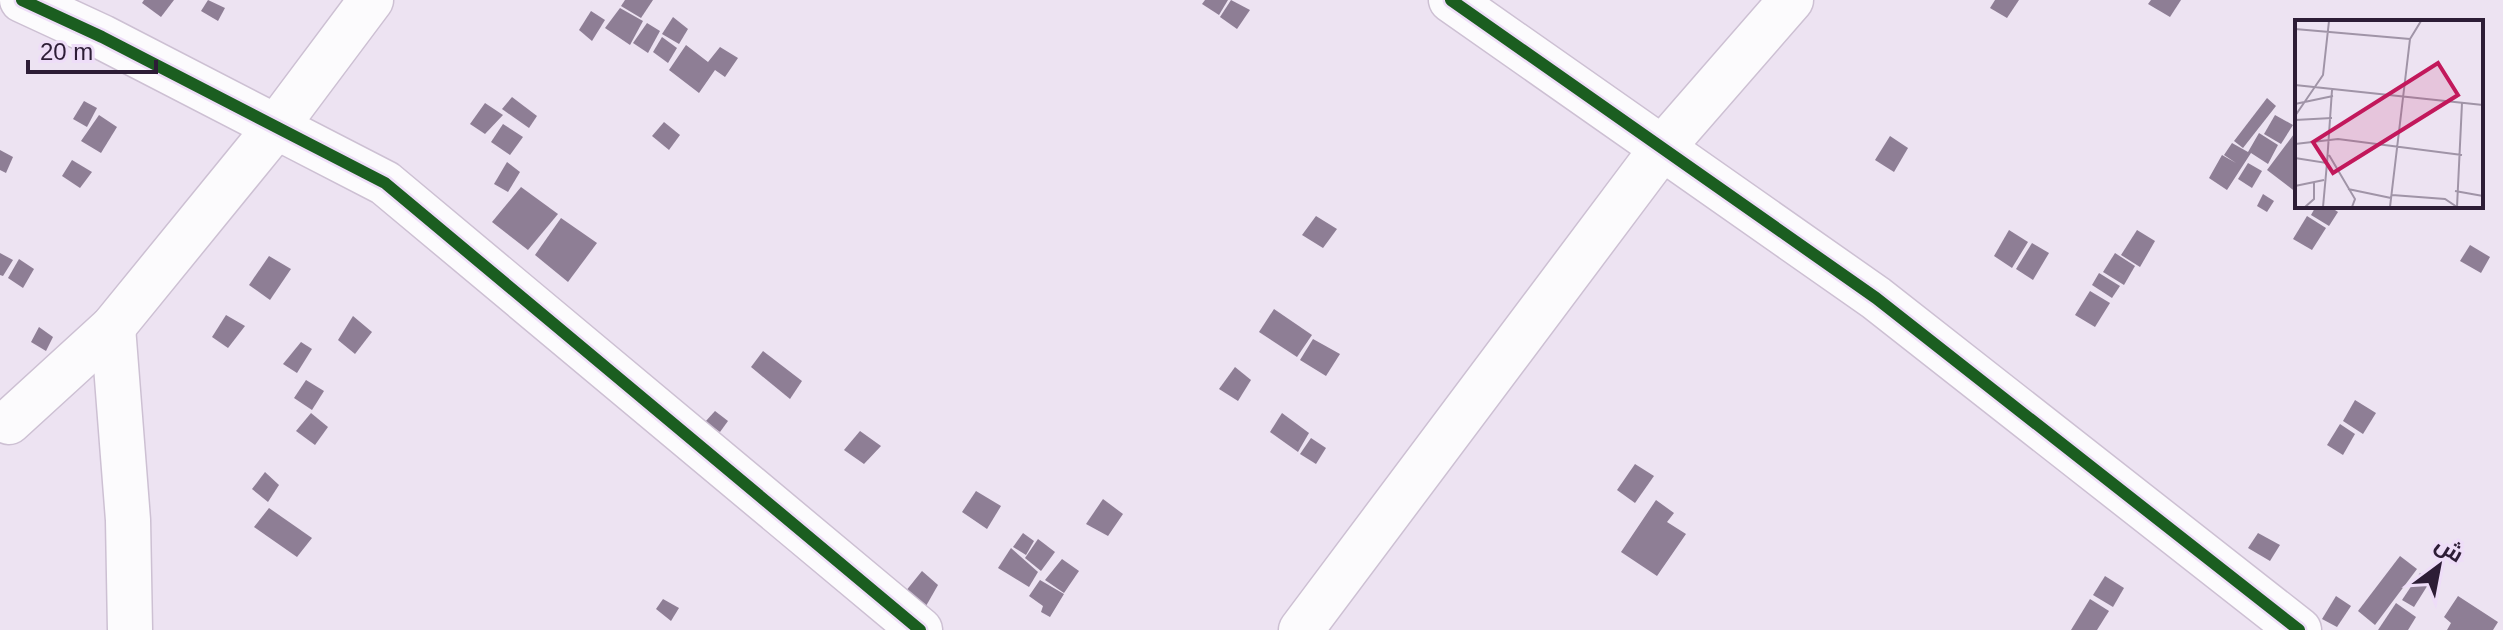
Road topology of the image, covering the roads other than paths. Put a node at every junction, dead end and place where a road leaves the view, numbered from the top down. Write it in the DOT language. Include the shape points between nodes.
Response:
graph roads {
  1 [pos="22,0"];
  2 [pos="371,0"];
  3 [pos="1451,0"];
  4 [pos="1791,0"];
  5 [pos="276,127"];
  6 [pos="1663,147"];
  7 [pos="113,327"];
  8 [pos="3,423"];
  9 [pos="130,630"];
  10 [pos="920,630"];
  11 [pos="1301,630"];
  12 [pos="2299,630"];
  1 -- 5 [label="street"];
  2 -- 5 [label="street"];
  3 -- 6 [label="street"];
  4 -- 6 [label="street"];
  5 -- 7 [label="street"];
  5 -- 10 [label="street" via="385,183"];
  6 -- 11 [label="street"];
  6 -- 12 [label="street" via="1876,298"];
  7 -- 8 [label="street"];
  7 -- 9 [label="street" via="128,520"];
}
